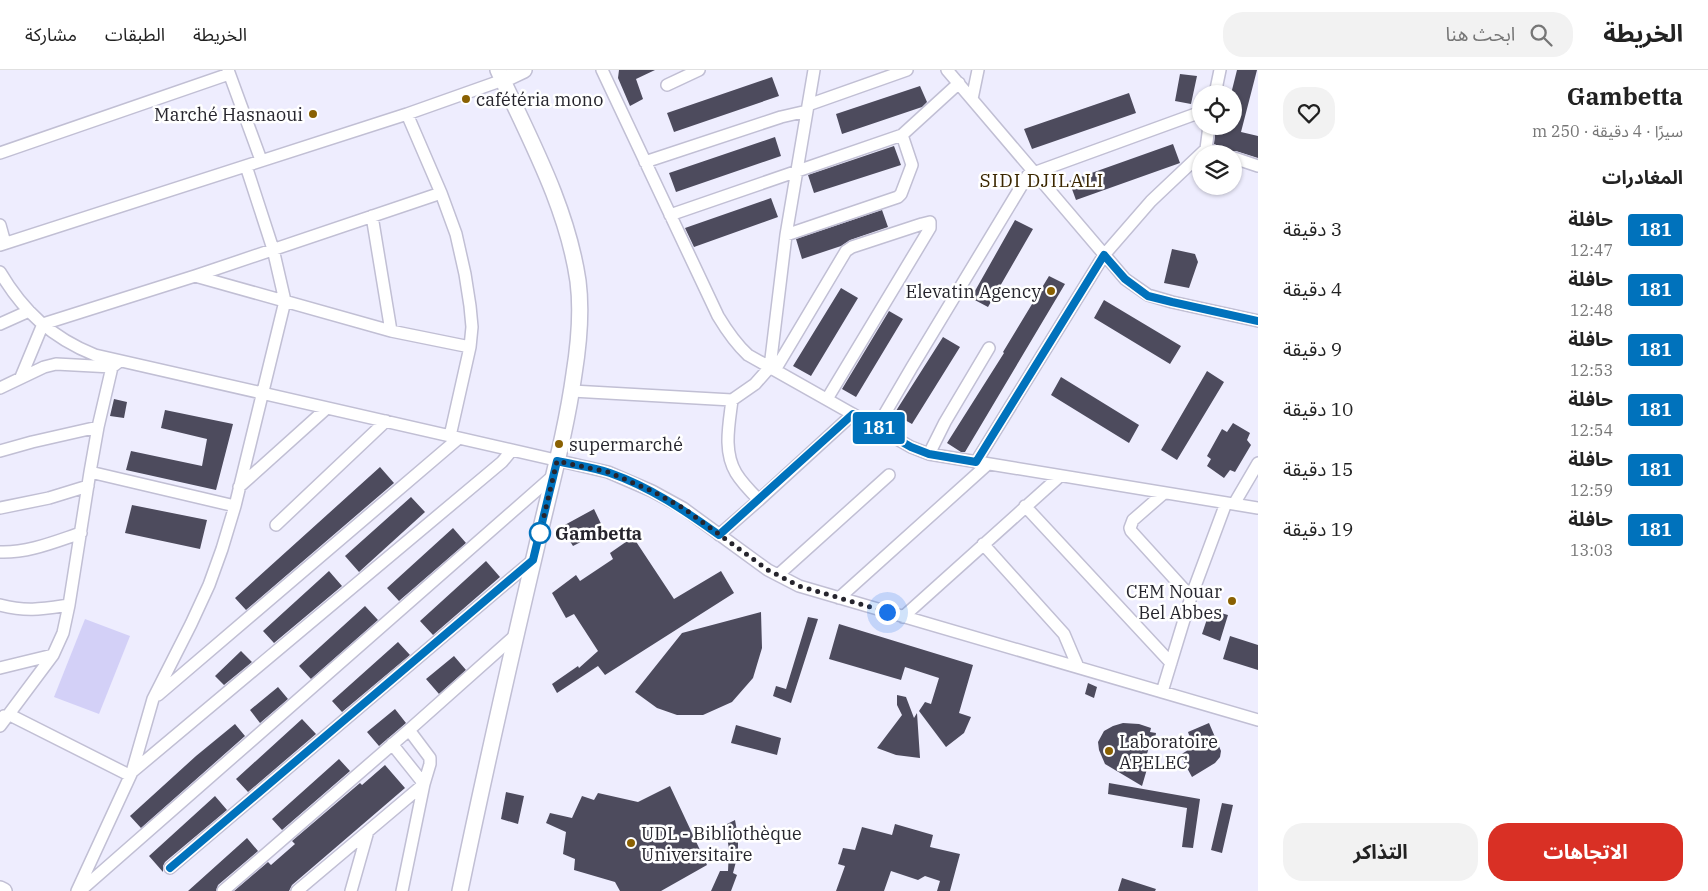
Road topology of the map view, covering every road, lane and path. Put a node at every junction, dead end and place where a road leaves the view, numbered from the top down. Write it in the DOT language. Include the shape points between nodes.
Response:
graph roads {
  1 [pos="524,70"];
  2 [pos="602,70"];
  3 [pos="699,70"];
  4 [pos="814,70"];
  5 [pos="907,70"];
  6 [pos="948,70"];
  7 [pos="978,70"];
  8 [pos="1220,70"];
  9 [pos="228,72"];
  10 [pos="500,75"];
  11 [pos="959,83"];
  12 [pos="667,85"];
  13 [pos="1217,85"];
  14 [pos="972,99"];
  15 [pos="808,108"];
  16 [pos="407,114"];
  17 [pos="1192,115"];
  18 [pos="902,135"];
  19 [pos="0,153"];
  20 [pos="261,160"];
  21 [pos="1192,161"];
  22 [pos="1242,161"];
  23 [pos="646,162"];
  24 [pos="246,166"];
  25 [pos="1258,166"];
  26 [pos="796,172"];
  27 [pos="1034,172"];
  28 [pos="441,193"];
  29 [pos="670,215"];
  30 [pos="372,216"];
  31 [pos="0,225"];
  32 [pos="786,235"];
  33 [pos="3,244"];
  34 [pos="273,249"];
  35 [pos="1104,255"];
  36 [pos="0,272"];
  37 [pos="195,276"];
  38 [pos="285,301"];
  39 [pos="29,311"];
  40 [pos="1258,321"];
  41 [pos="0,324"];
  42 [pos="43,324"];
  43 [pos="391,331"];
  44 [pos="470,347"];
  45 [pos="989,348"];
  46 [pos="116,364"];
  47 [pos="772,368"];
  48 [pos="21,377"];
  49 [pos="0,388"];
  50 [pos="572,391"];
  51 [pos="262,393"];
  52 [pos="827,399"];
  53 [pos="732,400"];
  54 [pos="327,408"];
  55 [pos="853,414"];
  56 [pos="386,422"];
  57 [pos="98,427"];
  58 [pos="877,427"];
  59 [pos="454,437"];
  60 [pos="512,450"];
  61 [pos="0,451"];
  62 [pos="929,454"];
  63 [pos="557,461"];
  64 [pos="976,462"];
  65 [pos="1258,463"];
  66 [pos="988,464"];
  67 [pos="90,472"];
  68 [pos="889,475"];
  69 [pos="554,476"];
  70 [pos="1060,476"];
  71 [pos="88,486"];
  72 [pos="239,488"];
  73 [pos="1164,493"];
  74 [pos="759,500"];
  75 [pos="1230,504"];
  76 [pos="235,506"];
  77 [pos="1025,506"];
  78 [pos="0,508"];
  79 [pos="1258,508"];
  80 [pos="276,525"];
  81 [pos="81,534"];
  82 [pos="719,535"];
  83 [pos="983,544"];
  84 [pos="0,552"];
  85 [pos="533,560"];
  86 [pos="778,576"];
  87 [pos="1192,597"];
  88 [pos="839,598"];
  89 [pos="0,605"];
  90 [pos="69,605"];
  91 [pos="903,616"];
  92 [pos="517,634"];
  93 [pos="1070,650"];
  94 [pos="53,655"];
  95 [pos="1062,663"];
  96 [pos="1171,663"];
  97 [pos="1078,667"];
  98 [pos="0,668"];
  99 [pos="1162,692"];
  100 [pos="153,700"];
  101 [pos="5,716"];
  102 [pos="1258,720"];
  103 [pos="0,726"];
  104 [pos="409,730"];
  105 [pos="392,744"];
  106 [pos="130,774"];
  107 [pos="424,784"];
  108 [pos="368,831"];
  109 [pos="170,868"];
  110 [pos="0,889"];
  111 [pos="4,891"];
  112 [pos="79,891"];
  113 [pos="223,891"];
  114 [pos="297,891"];
  115 [pos="351,891"];
  116 [pos="402,891"];
  117 [pos="460,891"];
  1 -- 10 [label="main road"];
  2 -- 23 [label="street"];
  3 -- 12 [label="street"];
  4 -- 15 [label="street"];
  5 -- 15 [label="street"];
  6 -- 11 [label="street"];
  7 -- 14 [label="street"];
  8 -- 13 [label="street"];
  9 -- 19 [label="street"];
  9 -- 20 [label="street"];
  10 -- 16 [label="street"];
  10 -- 50 [label="main road" via="550,184 570,241 578,282 580,320"];
  11 -- 14 [label="street"];
  11 -- 18 [label="street"];
  14 -- 27 [label="street"];
  15 -- 23 [label="street"];
  15 -- 26 [label="street"];
  16 -- 20 [label="street"];
  16 -- 28 [label="street"];
  17 -- 27 [label="street"];
  18 -- 26 [label="street"];
  18 -- 32 [label="street" via="912,165 898,197"];
  20 -- 24 [label="street"];
  21 -- 35 [label="street" via="1150,201"];
  22 -- 25 [label="street"];
  23 -- 29 [label="street"];
  24 -- 33 [label="street"];
  24 -- 34 [label="street"];
  26 -- 29 [label="street"];
  26 -- 32 [label="street"];
  27 -- 35 [label="street"];
  27 -- 58 [label="street" via="1026,178"];
  28 -- 30 [label="street"];
  28 -- 44 [label="street" via="456,234 465,274 472,327"];
  29 -- 47 [label="street" via="729,335 748,355"];
  30 -- 34 [label="street"];
  30 -- 43 [label="street"];
  31 -- 33 [label="street"];
  32 -- 47 [label="street"];
  34 -- 37 [label="street"];
  34 -- 38 [label="street"];
  35 -- 40 [label="street" via="1125,279 1148,296"];
  35 -- 64 [label="street"];
  36 -- 39 [label="street"];
  37 -- 38 [label="street"];
  37 -- 42 [label="street"];
  38 -- 43 [label="street"];
  38 -- 51 [label="street"];
  39 -- 41 [label="street"];
  39 -- 42 [label="street"];
  42 -- 46 [label="street" via="76,348"];
  42 -- 48 [label="street"];
  43 -- 44 [label="street"];
  44 -- 59 [label="street"];
  45 -- 62 [label="street"];
  46 -- 48 [label="street" via="56,364"];
  46 -- 51 [label="street"];
  46 -- 57 [label="street"];
  47 -- 52 [label="street"];
  47 -- 52 [label="street" via="846,251 930,222 930,228"];
  47 -- 53 [label="street"];
  48 -- 49 [label="street"];
  50 -- 53 [label="street"];
  50 -- 63 [label="main road"];
  51 -- 54 [label="street"];
  51 -- 72 [label="street"];
  52 -- 55 [label="street"];
  53 -- 74 [label="street" via="727,442 730,457 737,473"];
  54 -- 56 [label="street"];
  54 -- 72 [label="street"];
  55 -- 58 [label="street"];
  55 -- 74 [label="street"];
  56 -- 59 [label="street"];
  56 -- 80 [label="street"];
  57 -- 61 [label="street"];
  57 -- 67 [label="street"];
  58 -- 62 [label="street"];
  59 -- 60 [label="street"];
  59 -- 100 [label="street"];
  60 -- 63 [label="street"];
  60 -- 106 [label="street" via="502,462"];
  62 -- 64 [label="street"];
  63 -- 69 [label="main road"];
  63 -- 82 [label="street" via="608,472 652,491 683,508"];
  64 -- 66 [label="street"];
  65 -- 75 [label="street"];
  66 -- 70 [label="street"];
  66 -- 88 [label="street"];
  67 -- 71 [label="street"];
  67 -- 76 [label="street"];
  68 -- 86 [label="street"];
  69 -- 85 [label="main road"];
  69 -- 112 [label="street"];
  70 -- 73 [label="street"];
  70 -- 77 [label="street"];
  71 -- 78 [label="street"];
  71 -- 81 [label="street"];
  72 -- 76 [label="street"];
  73 -- 75 [label="street"];
  73 -- 87 [label="street" via="1133,520 1130,528"];
  74 -- 82 [label="street"];
  75 -- 79 [label="street"];
  75 -- 87 [label="street"];
  76 -- 100 [label="street" via="209,585"];
  77 -- 83 [label="street"];
  77 -- 96 [label="street"];
  81 -- 84 [label="street" via="34,549"];
  81 -- 90 [label="street"];
  82 -- 86 [label="street"];
  83 -- 91 [label="street"];
  83 -- 93 [label="street" via="1064,634"];
  85 -- 92 [label="main road"];
  85 -- 109 [label="street"];
  86 -- 88 [label="street"];
  87 -- 96 [label="street"];
  88 -- 91 [label="street"];
  89 -- 90 [label="street" via="29,610"];
  90 -- 94 [label="street" via="63,633"];
  91 -- 95 [label="street"];
  92 -- 104 [label="street"];
  92 -- 117 [label="main road"];
  93 -- 95 [label="street"];
  93 -- 97 [label="street"];
  94 -- 98 [label="street"];
  94 -- 101 [label="street"];
  95 -- 97 [label="street"];
  96 -- 99 [label="street"];
  97 -- 99 [label="street"];
  99 -- 102 [label="street"];
  100 -- 106 [label="street"];
  101 -- 103 [label="street"];
  101 -- 106 [label="street"];
  104 -- 105 [label="street"];
  104 -- 107 [label="street" via="430,758"];
  105 -- 107 [label="street"];
  105 -- 113 [label="street"];
  106 -- 112 [label="street"];
  107 -- 108 [label="street"];
  107 -- 116 [label="street"];
  108 -- 114 [label="street"];
  108 -- 115 [label="street"];
  110 -- 111 [label="main road"];
}
